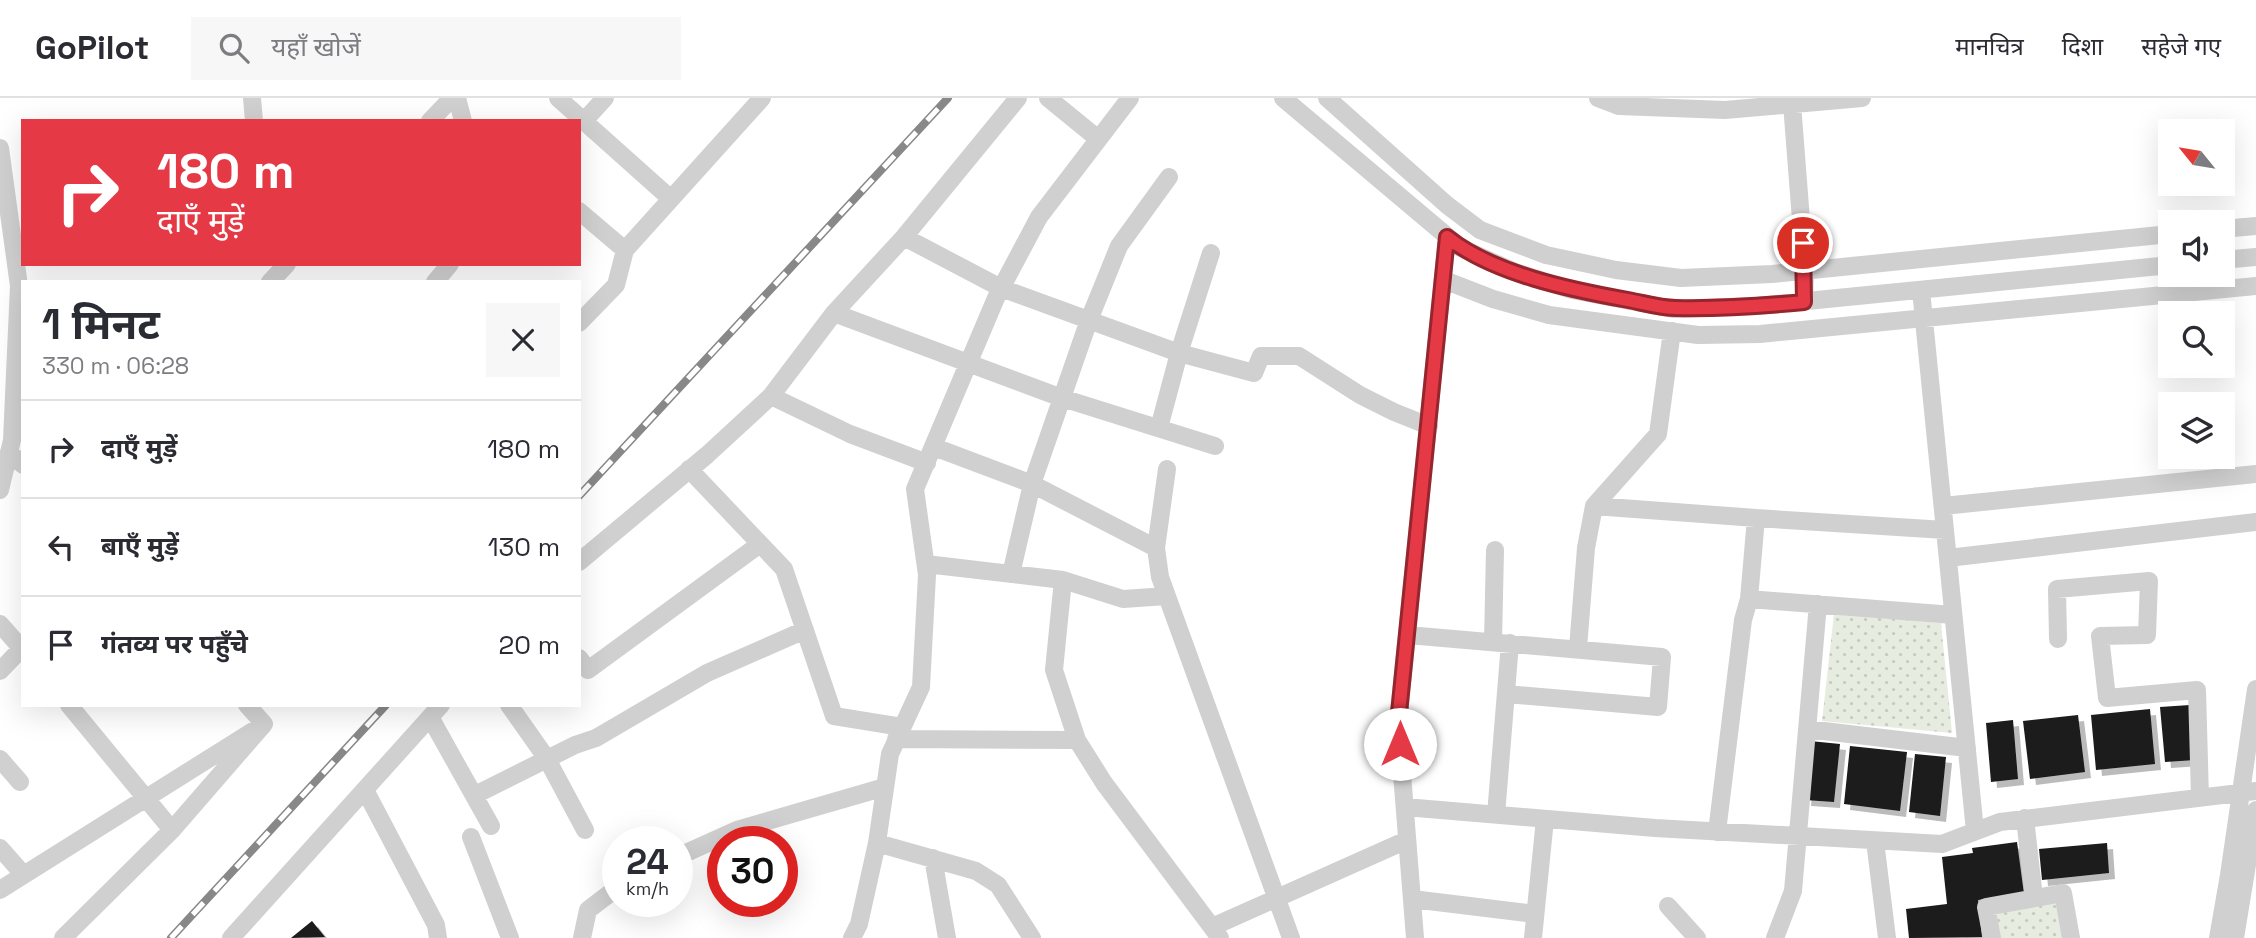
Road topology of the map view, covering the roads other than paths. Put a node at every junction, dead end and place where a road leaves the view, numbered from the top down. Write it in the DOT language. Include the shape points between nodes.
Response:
graph roads {
  1 [pos="252,98"];
  2 [pos="455,98"];
  3 [pos="558,98"];
  4 [pos="605,98"];
  5 [pos="1018,98"];
  6 [pos="1048,98"];
  7 [pos="1129,98"];
  8 [pos="1283,98"];
  9 [pos="1327,98"];
  10 [pos="1598,98"];
  11 [pos="1862,98"];
  12 [pos="753,101"];
  13 [pos="1793,101"];
  14 [pos="254,119"];
  15 [pos="432,119"];
  16 [pos="462,119"];
  17 [pos="584,121"];
  18 [pos="1097,138"];
  19 [pos="1,158"];
  20 [pos="1169,177"];
  21 [pos="671,199"];
  22 [pos="16,208"];
  23 [pos="581,213"];
  24 [pos="2256,226"];
  25 [pos="2235,228"];
  26 [pos="2158,235"];
  27 [pos="904,237"];
  28 [pos="1447,237"];
  29 [pos="625,250"];
  30 [pos="1211,253"];
  31 [pos="2256,257"];
  32 [pos="2235,259"];
  33 [pos="285,266"];
  34 [pos="448,266"];
  35 [pos="2158,266"];
  36 [pos="1805,271"];
  37 [pos="272,280"];
  38 [pos="437,280"];
  39 [pos="1444,280"];
  40 [pos="2256,286"];
  41 [pos="1002,288"];
  42 [pos="1921,290"];
  43 [pos="1804,302"];
  44 [pos="21,309"];
  45 [pos="834,313"];
  46 [pos="1924,317"];
  47 [pos="1089,320"];
  48 [pos="581,321"];
  49 [pos="1672,331"];
  50 [pos="1179,352"];
  51 [pos="969,363"];
  52 [pos="771,396"];
  53 [pos="1062,398"];
  54 [pos="12,420"];
  55 [pos="1429,426"];
  56 [pos="1159,428"];
  57 [pos="1216,446"];
  58 [pos="930,455"];
  59 [pos="16,458"];
  60 [pos="1167,469"];
  61 [pos="689,470"];
  62 [pos="2256,474"];
  63 [pos="1032,484"];
  64 [pos="0,490"];
  65 [pos="1594,506"];
  66 [pos="1943,506"];
  67 [pos="1756,518"];
  68 [pos="2256,522"];
  69 [pos="1945,530"];
  70 [pos="760,544"];
  71 [pos="1156,548"];
  72 [pos="1495,550"];
  73 [pos="1948,558"];
  74 [pos="581,560"];
  75 [pos="926,564"];
  76 [pos="1011,574"];
  77 [pos="1063,580"];
  78 [pos="1167,596"];
  79 [pos="1749,598"];
  80 [pos="1818,604"];
  81 [pos="1953,615"];
  82 [pos="0,624"];
  83 [pos="805,630"];
  84 [pos="1408,635"];
  85 [pos="2058,639"];
  86 [pos="1501,642"];
  87 [pos="21,648"];
  88 [pos="1578,649"];
  89 [pos="21,650"];
  90 [pos="581,661"];
  91 [pos="0,671"];
  92 [pos="2256,688"];
  93 [pos="1506,694"];
  94 [pos="71,707"];
  95 [pos="249,707"];
  96 [pos="510,707"];
  97 [pos="435,711"];
  98 [pos="264,724"];
  99 [pos="1807,729"];
  100 [pos="899,733"];
  101 [pos="1077,740"];
  102 [pos="1967,748"];
  103 [pos="0,759"];
  104 [pos="547,760"];
  105 [pos="20,782"];
  106 [pos="885,788"];
  107 [pos="365,790"];
  108 [pos="2249,792"];
  109 [pos="475,795"];
  110 [pos="2200,798"];
  111 [pos="146,799"];
  112 [pos="1405,807"];
  113 [pos="2256,810"];
  114 [pos="1496,815"];
  115 [pos="2025,818"];
  116 [pos="1545,819"];
  117 [pos="491,826"];
  118 [pos="172,830"];
  119 [pos="585,830"];
  120 [pos="1975,831"];
  121 [pos="1717,832"];
  122 [pos="1799,836"];
  123 [pos="471,837"];
  124 [pos="1407,841"];
  125 [pos="1875,841"];
  126 [pos="877,843"];
  127 [pos="0,848"];
  128 [pos="693,850"];
  129 [pos="933,858"];
  130 [pos="23,874"];
  131 [pos="0,890"];
  132 [pos="1277,898"];
  133 [pos="2034,898"];
  134 [pos="602,899"];
  135 [pos="1412,899"];
  136 [pos="1668,906"];
  137 [pos="1535,914"];
  138 [pos="1216,932"];
  139 [pos="63,938"];
  140 [pos="231,938"];
  141 [pos="438,938"];
  142 [pos="510,938"];
  143 [pos="582,938"];
  144 [pos="852,938"];
  145 [pos="947,938"];
  146 [pos="1032,938"];
  147 [pos="1291,938"];
  148 [pos="1415,938"];
  149 [pos="1533,938"];
  150 [pos="1697,938"];
  151 [pos="1775,938"];
  152 [pos="1887,938"];
  153 [pos="1992,938"];
  154 [pos="2071,938"];
  155 [pos="2218,938"];
  156 [pos="2235,938"];
  1 -- 14 [label="street"];
  2 -- 15 [label="street"];
  2 -- 16 [label="street"];
  3 -- 17 [label="street"];
  4 -- 17 [label="street"];
  5 -- 27 [label="street"];
  6 -- 18 [label="street"];
  7 -- 18 [label="street"];
  8 -- 28 [label="street"];
  9 -- 36 [label="street" via="1480,230 1546,255 1681,278"];
  10 -- 13 [label="street" via="1619,106 1725,110"];
  11 -- 13 [label="street"];
  12 -- 21 [label="street"];
  13 -- 36 [label="street"];
  17 -- 21 [label="street"];
  18 -- 41 [label="street" via="1039,217"];
  19 -- 22 [label="street"];
  20 -- 47 [label="street" via="1119,246"];
  21 -- 29 [label="street"];
  22 -- 44 [label="street"];
  23 -- 29 [label="street"];
  24 -- 25 [label="street"];
  26 -- 36 [label="street"];
  27 -- 41 [label="street"];
  27 -- 45 [label="street"];
  28 -- 39 [label="street"];
  28 -- 43 [label="street" via="1515,272 1572,290 1673,309"];
  29 -- 48 [label="street" via="615,285"];
  30 -- 50 [label="street"];
  31 -- 32 [label="street"];
  33 -- 37 [label="street"];
  34 -- 38 [label="street"];
  35 -- 42 [label="street"];
  36 -- 43 [label="street"];
  39 -- 49 [label="street" via="1549,315"];
  39 -- 55 [label="street"];
  40 -- 46 [label="street"];
  41 -- 47 [label="street"];
  41 -- 51 [label="street"];
  42 -- 43 [label="street"];
  42 -- 46 [label="street"];
  44 -- 54 [label="street"];
  45 -- 51 [label="street"];
  45 -- 52 [label="street"];
  46 -- 49 [label="street" via="1760,334"];
  46 -- 66 [label="street"];
  47 -- 50 [label="street"];
  47 -- 53 [label="street"];
  49 -- 65 [label="street" via="1658,434"];
  50 -- 55 [label="street" via="1254,373 1261,356 1299,356 1360,395"];
  50 -- 56 [label="street"];
  51 -- 53 [label="street"];
  51 -- 58 [label="street"];
  52 -- 58 [label="street" via="850,434"];
  52 -- 61 [label="street"];
  53 -- 56 [label="street"];
  53 -- 63 [label="street"];
  54 -- 59 [label="street"];
  55 -- 84 [label="street"];
  56 -- 57 [label="street"];
  58 -- 63 [label="street"];
  58 -- 75 [label="street" via="915,489"];
  59 -- 64 [label="street"];
  60 -- 71 [label="street"];
  61 -- 70 [label="street"];
  61 -- 74 [label="street"];
  62 -- 66 [label="street"];
  63 -- 71 [label="street"];
  63 -- 76 [label="street"];
  65 -- 67 [label="street"];
  65 -- 88 [label="street"];
  66 -- 69 [label="street"];
  67 -- 69 [label="street"];
  67 -- 79 [label="street"];
  68 -- 73 [label="street"];
  69 -- 73 [label="street"];
  70 -- 83 [label="street" via="785,569"];
  70 -- 90 [label="street" via="588,670"];
  71 -- 78 [label="street"];
  72 -- 86 [label="street"];
  73 -- 81 [label="street"];
  75 -- 76 [label="street"];
  75 -- 100 [label="street" via="920,687"];
  76 -- 77 [label="street"];
  77 -- 78 [label="street" via="1123,599"];
  77 -- 101 [label="street" via="1054,670"];
  78 -- 132 [label="street"];
  79 -- 80 [label="street"];
  79 -- 121 [label="street"];
  80 -- 81 [label="street"];
  80 -- 99 [label="street"];
  81 -- 102 [label="street"];
  82 -- 87 [label="street"];
  83 -- 100 [label="street" via="834,716"];
  83 -- 104 [label="street" via="707,673 596,738"];
  84 -- 86 [label="street"];
  84 -- 112 [label="street" via="1398,723"];
  85 -- 110 [label="street" via="2057,589 2149,581 2147,635 2100,636 2107,698 2197,690"];
  86 -- 88 [label="street"];
  86 -- 93 [label="street"];
  88 -- 93 [label="street" via="1662,657 1658,707"];
  89 -- 91 [label="street"];
  92 -- 108 [label="street"];
  93 -- 114 [label="street"];
  94 -- 111 [label="street"];
  95 -- 98 [label="street"];
  96 -- 104 [label="street"];
  97 -- 107 [label="street"];
  97 -- 109 [label="street"];
  98 -- 111 [label="street"];
  98 -- 118 [label="street"];
  99 -- 102 [label="street"];
  99 -- 122 [label="street"];
  100 -- 101 [label="street"];
  100 -- 106 [label="street" via="890,754"];
  101 -- 138 [label="street"];
  102 -- 120 [label="street"];
  103 -- 105 [label="street"];
  104 -- 109 [label="street"];
  104 -- 119 [label="street"];
  106 -- 126 [label="street"];
  106 -- 128 [label="street" via="737,830"];
  107 -- 140 [label="street"];
  107 -- 141 [label="street" via="436,925"];
  108 -- 110 [label="street"];
  108 -- 155 [label="street"];
  109 -- 117 [label="street"];
  110 -- 115 [label="street"];
  111 -- 118 [label="street"];
  111 -- 130 [label="street"];
  112 -- 114 [label="street"];
  112 -- 124 [label="street"];
  113 -- 156 [label="street"];
  114 -- 116 [label="street"];
  115 -- 120 [label="street"];
  115 -- 133 [label="street"];
  116 -- 121 [label="street"];
  116 -- 137 [label="street"];
  118 -- 139 [label="street"];
  120 -- 125 [label="street" via="1942,844"];
  121 -- 122 [label="street"];
  122 -- 125 [label="street"];
  122 -- 151 [label="street" via="1793,891"];
  123 -- 142 [label="street"];
  124 -- 132 [label="street"];
  124 -- 135 [label="street"];
  125 -- 152 [label="street"];
  126 -- 129 [label="street"];
  126 -- 144 [label="street"];
  127 -- 130 [label="street"];
  129 -- 145 [label="street"];
  129 -- 146 [label="street" via="976,871 998,886"];
  130 -- 131 [label="street"];
  132 -- 138 [label="street"];
  132 -- 147 [label="street"];
  133 -- 153 [label="street" via="1986,907"];
  133 -- 154 [label="street" via="2063,893"];
  134 -- 143 [label="street" via="588,910"];
  135 -- 137 [label="street"];
  135 -- 148 [label="street"];
  136 -- 150 [label="street"];
  137 -- 149 [label="street"];
}
